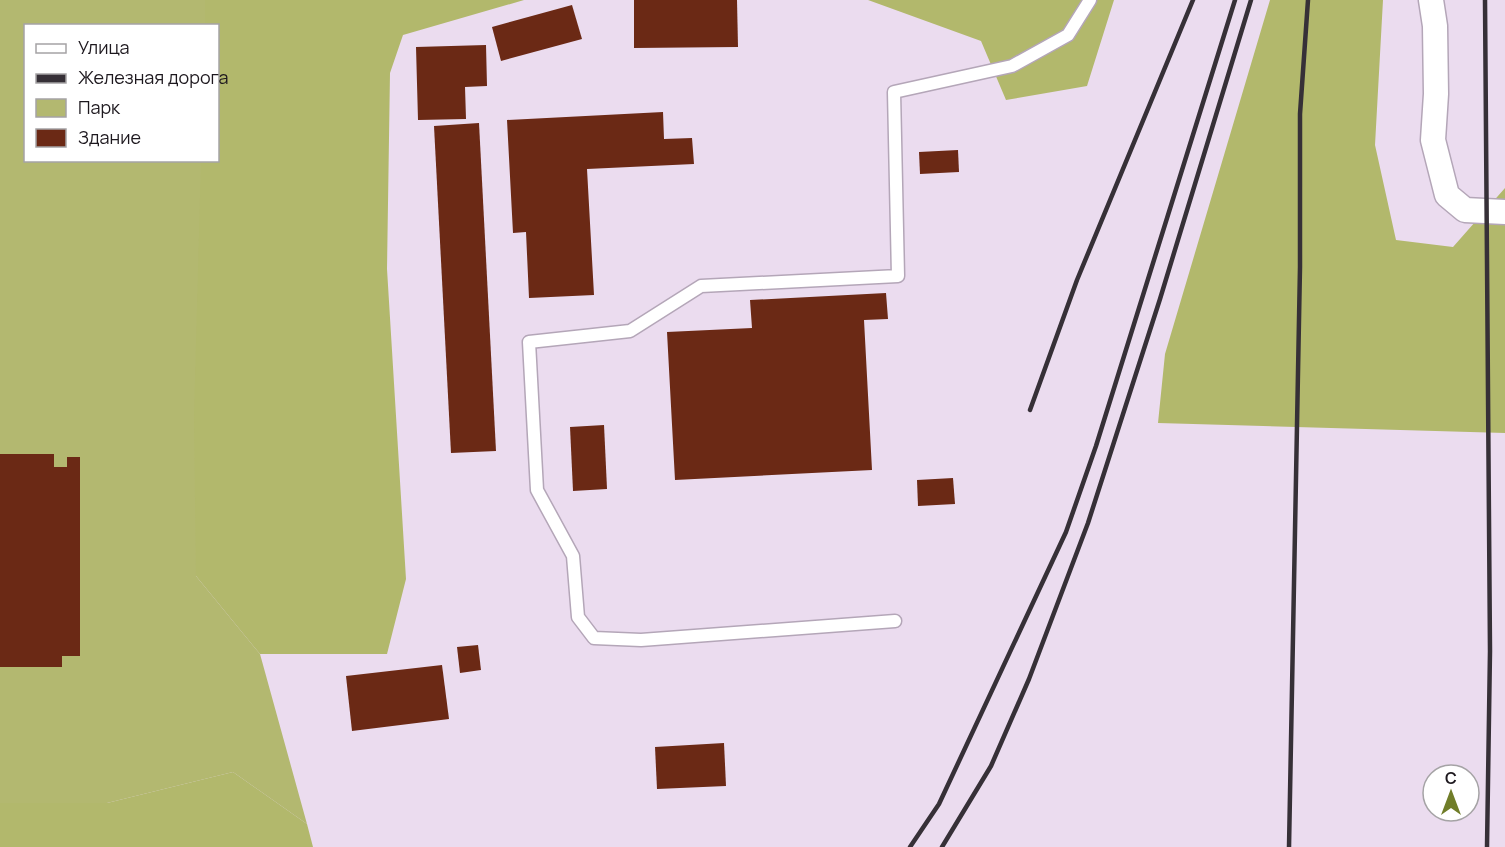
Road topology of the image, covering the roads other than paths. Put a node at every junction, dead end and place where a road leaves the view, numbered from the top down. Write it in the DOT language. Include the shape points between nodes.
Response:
graph roads {
  1 [pos="1090,0"];
  2 [pos="1431,0"];
  3 [pos="1505,212"];
  4 [pos="895,621"];
  1 -- 4 [label="lane" via="1068,35 1012,66 894,92 898,276 701,286 630,331 529,342 537,490 573,556 578,618 594,638 641,640"];
  2 -- 3 [label="street" via="1436,93 1433,140 1447,195 1466,210"];
}
